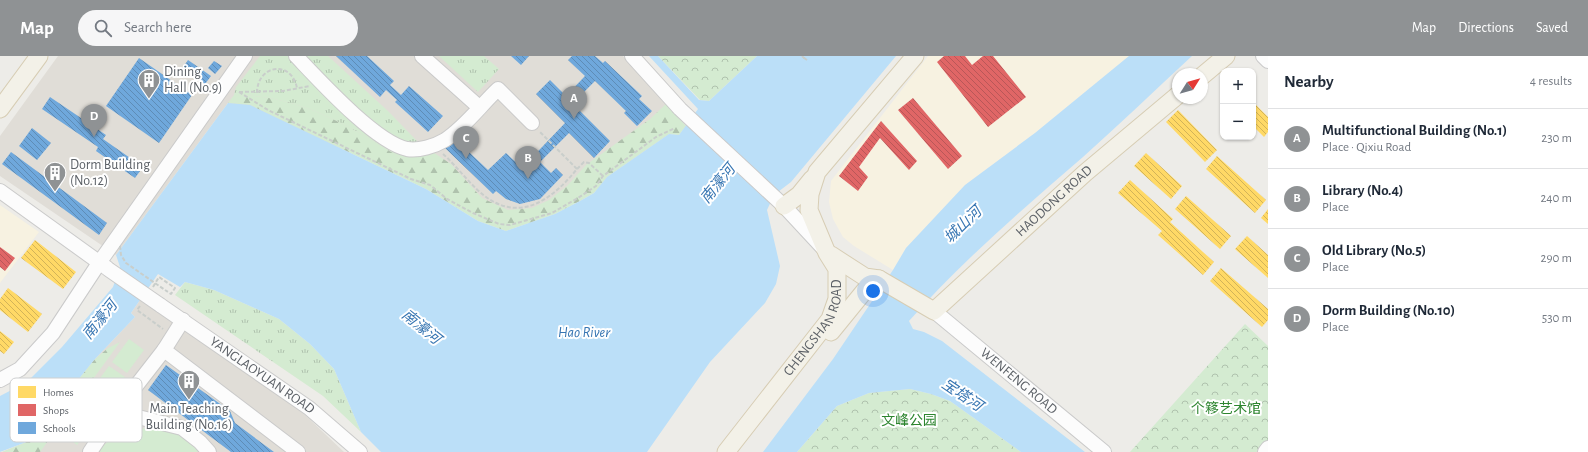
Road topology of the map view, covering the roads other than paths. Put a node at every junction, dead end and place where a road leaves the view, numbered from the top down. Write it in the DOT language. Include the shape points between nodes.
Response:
graph roads {
  1 [pos="39,56"];
  2 [pos="245,56"];
  3 [pos="296,56"];
  4 [pos="422,56"];
  5 [pos="632,56"];
  6 [pos="915,56"];
  7 [pos="1226,56"];
  8 [pos="1263,56"];
  9 [pos="1268,61"];
  10 [pos="1208,71"];
  11 [pos="1172,100"];
  12 [pos="479,107"];
  13 [pos="0,109"];
  14 [pos="532,123"];
  15 [pos="817,172"];
  16 [pos="0,191"];
  17 [pos="781,203"];
  18 [pos="827,253"];
  19 [pos="104,266"];
  20 [pos="881,280"];
  21 [pos="930,308"];
  22 [pos="183,320"];
  23 [pos="164,350"];
  24 [pos="142,378"];
  25 [pos="0,380"];
  26 [pos="142,417"];
  27 [pos="97,442"];
  28 [pos="1268,448"];
  29 [pos="90,452"];
  30 [pos="209,452"];
  31 [pos="298,452"];
  32 [pos="360,452"];
  33 [pos="726,452"];
  34 [pos="741,452"];
  35 [pos="1104,452"];
  36 [pos="1265,452"];
  1 -- 13 [label="main road"];
  2 -- 19 [label="street"];
  3 -- 12 [label="street" via="372,129 393,143 408,149 433,145 445,140"];
  4 -- 12 [label="street"];
  5 -- 17 [label="street" via="680,109"];
  6 -- 15 [label="main road, CHENGSHAN ROAD"];
  7 -- 10 [label="main road"];
  8 -- 9 [label="street"];
  11 -- 21 [label="main road, HAODONG ROAD"];
  12 -- 14 [label="street" via="498,89"];
  15 -- 17 [label="main road" via="806,188"];
  15 -- 18 [label="main road, CHENGSHAN ROAD" via="810,194 809,210"];
  16 -- 19 [label="street"];
  17 -- 18 [label="street"];
  18 -- 20 [label="main road" via="865,277"];
  18 -- 33 [label="main road, CHENGSHAN ROAD" via="837,269 839,286 838,299 830,319"];
  19 -- 22 [label="street, YANGLAOYUAN ROAD, bridge"];
  19 -- 25 [label="street" via="52,333 20,369"];
  20 -- 21 [label="main road"];
  20 -- 34 [label="main road, CHENGSHAN ROAD" via="866,289 835,326"];
  21 -- 35 [label="street, WENFENG ROAD"];
  22 -- 23 [label="street"];
  22 -- 32 [label="street, YANGLAOYUAN ROAD" via="309,408"];
  23 -- 24 [label="street"];
  23 -- 31 [label="street"];
  26 -- 30 [label="street" via="182,428"];
  27 -- 29 [label="street"];
  28 -- 36 [label="street"];
}
